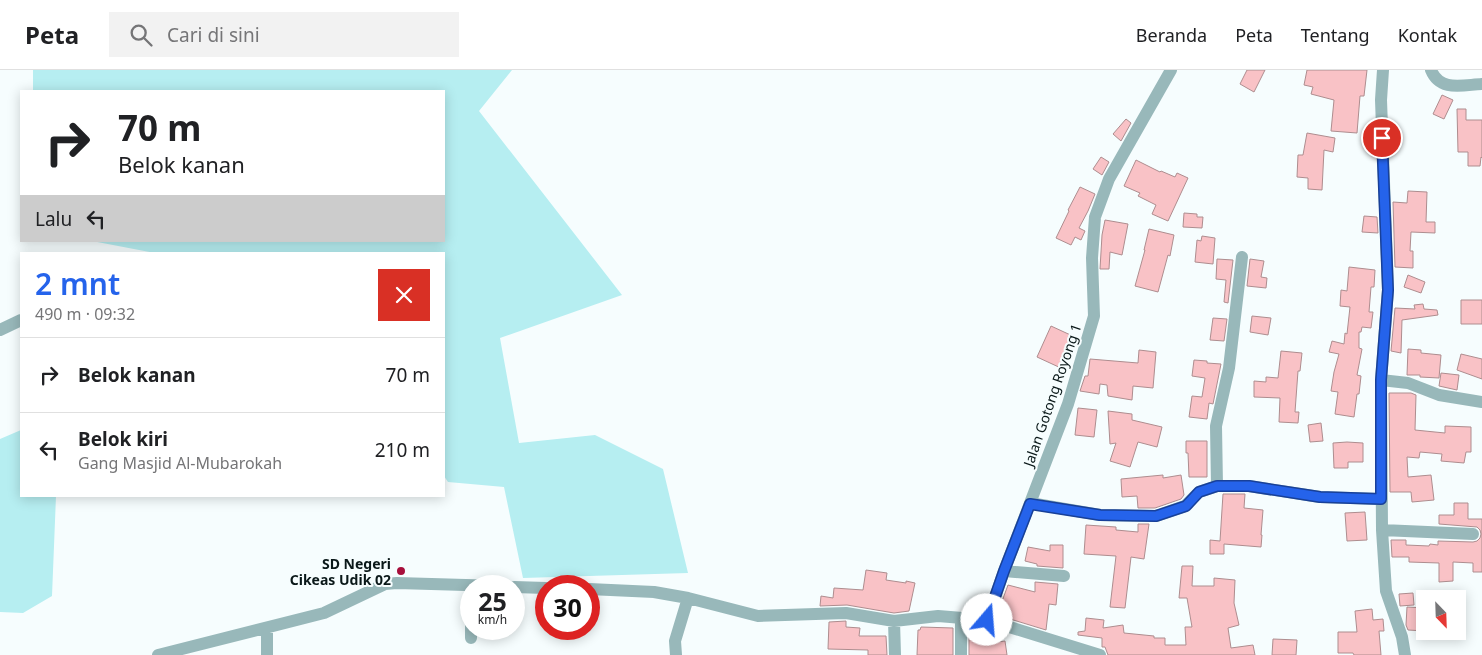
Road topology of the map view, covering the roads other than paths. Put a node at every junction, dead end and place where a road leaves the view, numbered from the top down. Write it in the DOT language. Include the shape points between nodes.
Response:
graph roads {
  1 [pos="1172,70"];
  2 [pos="1383,70"];
  3 [pos="1431,70"];
  4 [pos="1482,84"];
  5 [pos="1242,257"];
  6 [pos="20,320"];
  7 [pos="0,330"];
  8 [pos="1381,380"];
  9 [pos="1482,402"];
  10 [pos="1217,486"];
  11 [pos="1381,499"];
  12 [pos="1030,504"];
  13 [pos="1382,530"];
  14 [pos="1473,534"];
  15 [pos="1004,571"];
  16 [pos="1064,576"];
  17 [pos="460,585"];
  18 [pos="600,590"];
  19 [pos="688,598"];
  20 [pos="961,618"];
  21 [pos="894,620"];
  22 [pos="987,620"];
  23 [pos="266,628"];
  24 [pos="158,655"];
  25 [pos="267,655"];
  26 [pos="676,655"];
  27 [pos="895,655"];
  28 [pos="961,655"];
  29 [pos="1100,655"];
  30 [pos="1405,655"];
  1 -- 12 [label="street, Jalan Gotong Royong 1" via="1109,179 1095,217 1092,258 1094,316 1068,404"];
  2 -- 8 [label="street" via="1381,100 1388,290"];
  3 -- 4 [label="street" via="1435,80 1446,85"];
  5 -- 10 [label="street" via="1229,368 1216,426"];
  6 -- 7 [label="street"];
  8 -- 9 [label="street" via="1408,383 1440,395"];
  8 -- 11 [label="street"];
  10 -- 11 [label="street" via="1249,486 1328,497"];
  10 -- 12 [label="street" via="1199,492 1186,506 1156,516 1100,515"];
  11 -- 13 [label="street"];
  12 -- 15 [label="street, Jalan Gotong Royong 1"];
  13 -- 14 [label="street"];
  13 -- 30 [label="street" via="1386,591"];
  15 -- 16 [label="street"];
  15 -- 22 [label="street, Jalan Gotong Royong 1"];
  17 -- 23 [label="street" via="385,584 324,613"];
  18 -- 19 [label="street" via="654,592"];
  19 -- 21 [label="street" via="758,616 846,613"];
  19 -- 26 [label="street" via="675,641"];
  20 -- 21 [label="street" via="938,616"];
  20 -- 22 [label="street"];
  20 -- 28 [label="street"];
  21 -- 27 [label="street"];
  22 -- 29 [label="street"];
  23 -- 24 [label="street"];
  23 -- 25 [label="street"];
}
